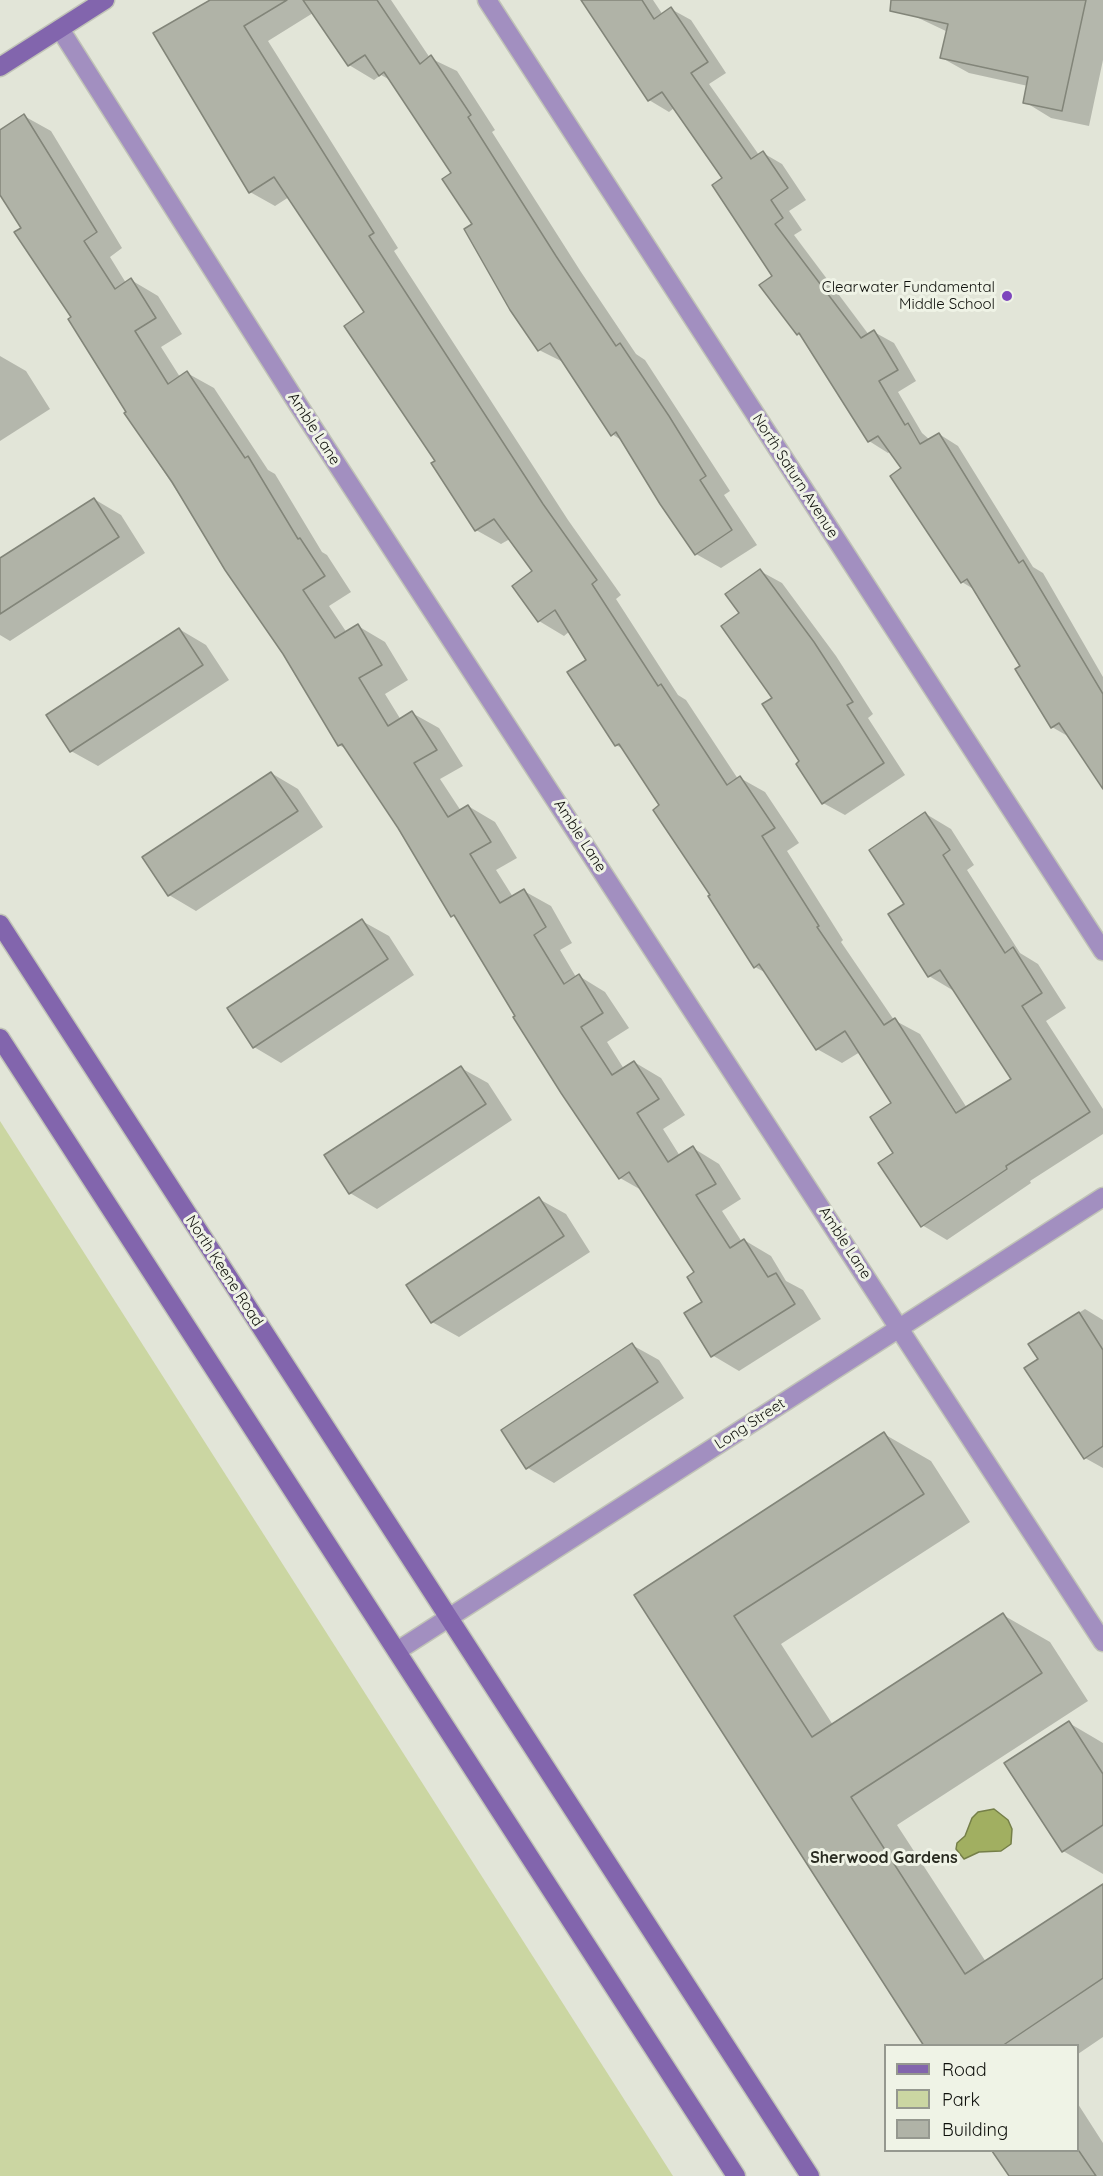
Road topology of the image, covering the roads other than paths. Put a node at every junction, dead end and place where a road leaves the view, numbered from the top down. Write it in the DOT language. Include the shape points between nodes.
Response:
graph roads {
  1 [pos="105,0"];
  2 [pos="487,0"];
  3 [pos="60,29"];
  4 [pos="0,67"];
  5 [pos="0,924"];
  6 [pos="1103,951"];
  7 [pos="0,1038"];
  8 [pos="1103,1197"];
  9 [pos="900,1327"];
  10 [pos="448,1618"];
  11 [pos="1103,1642"];
  12 [pos="397,1651"];
  13 [pos="736,2176"];
  14 [pos="810,2176"];
  1 -- 3 [label="main road"];
  2 -- 6 [label="street, North Saturn Avenue"];
  3 -- 4 [label="main road"];
  3 -- 9 [label="street, Amble Lane" via="299,406"];
  5 -- 10 [label="main road, North Keene Road"];
  7 -- 12 [label="main road"];
  8 -- 9 [label="street, Long Street"];
  9 -- 10 [label="street, Long Street"];
  9 -- 11 [label="street, Amble Lane"];
  10 -- 12 [label="street, Long Street"];
  10 -- 14 [label="main road, North Keene Road"];
  12 -- 13 [label="main road"];
}
